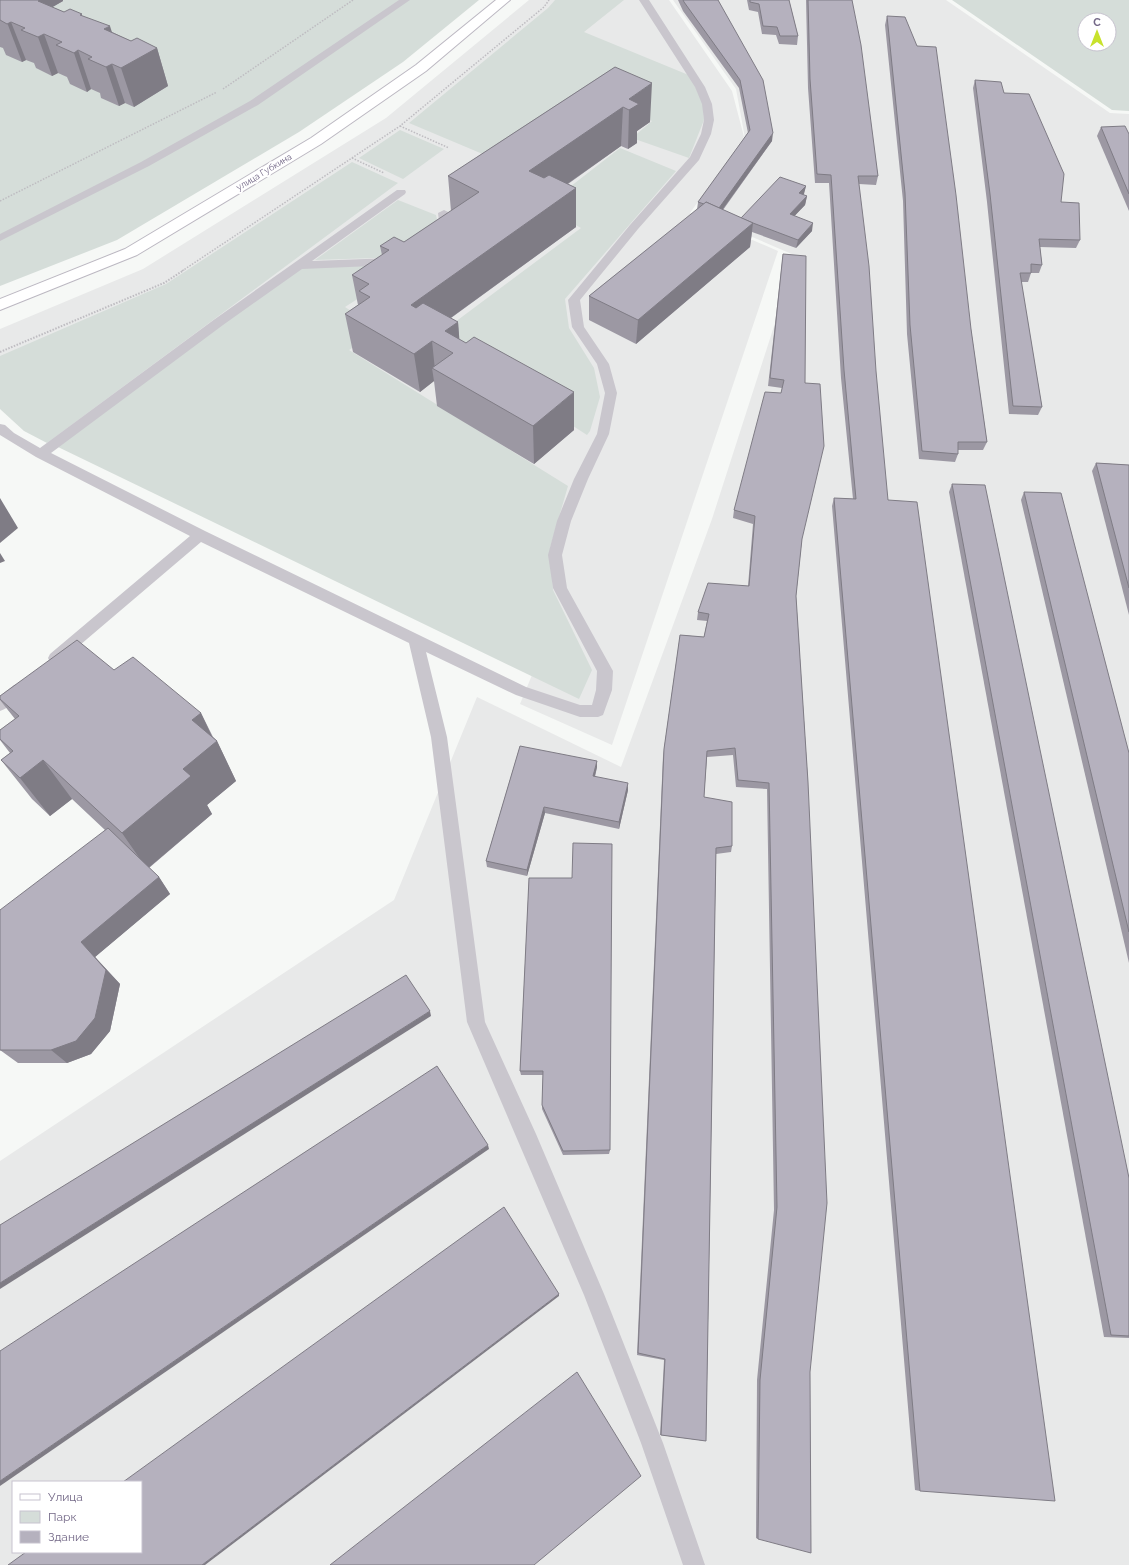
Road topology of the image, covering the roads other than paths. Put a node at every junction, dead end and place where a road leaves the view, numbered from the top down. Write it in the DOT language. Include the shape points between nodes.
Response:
graph roads {
  1 [pos="405,0"];
  2 [pos="504,0"];
  3 [pos="644,0"];
  4 [pos="401,192"];
  5 [pos="444,212"];
  6 [pos="0,238"];
  7 [pos="436,244"];
  8 [pos="403,261"];
  9 [pos="300,265"];
  10 [pos="0,305"];
  11 [pos="3,435"];
  12 [pos="41,454"];
  13 [pos="200,535"];
  14 [pos="416,640"];
  15 [pos="42,669"];
  16 [pos="30,679"];
  17 [pos="0,705"];
  18 [pos="694,1565"];
  1 -- 6 [label="lane" via="254,103 145,164"];
  2 -- 10 [label="main road, улица Губкина" via="421,68 316,141 131,252"];
  3 -- 14 [label="lane" via="700,87 707,104 709,120 706,134 695,158 574,300 578,327 602,364 611,393 603,434 564,521 555,555 560,588 605,671 604,690 598,711 580,711 521,691"];
  4 -- 9 [label="lane"];
  5 -- 7 [label="lane" via="448,235"];
  8 -- 9 [label="lane"];
  9 -- 12 [label="lane" via="218,322"];
  11 -- 12 [label="lane"];
  12 -- 13 [label="lane"];
  13 -- 14 [label="lane"];
  13 -- 15 [label="lane"];
  14 -- 18 [label="lane" via="439,737 476,1022 594,1294 652,1443"];
  16 -- 17 [label="lane"];
}
